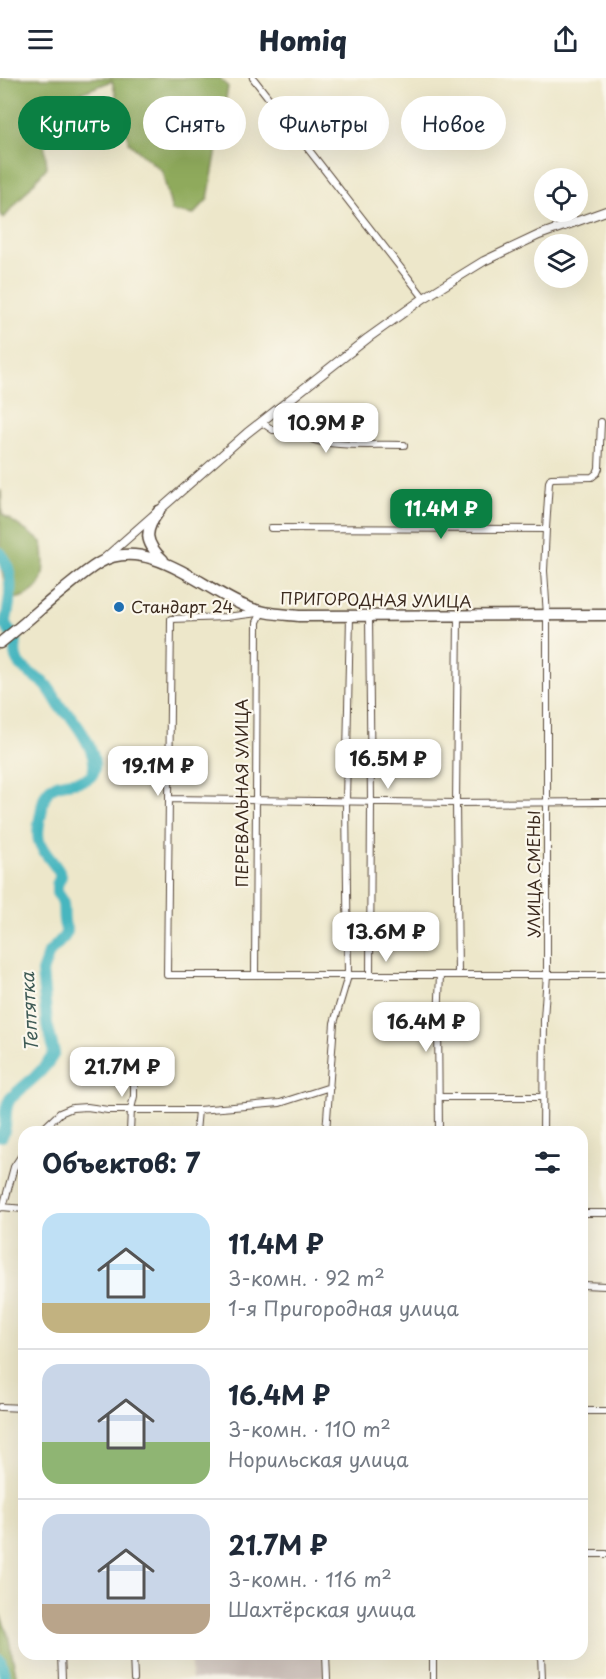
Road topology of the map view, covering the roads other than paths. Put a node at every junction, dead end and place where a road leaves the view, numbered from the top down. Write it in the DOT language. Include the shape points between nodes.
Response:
graph roads {
  1 [pos="253,78"];
  2 [pos="606,211"];
  3 [pos="424,298"];
  4 [pos="261,422"];
  5 [pos="601,422"];
  6 [pos="404,445"];
  7 [pos="159,511"];
  8 [pos="271,528"];
  9 [pos="546,529"];
  10 [pos="101,561"];
  11 [pos="168,564"];
  12 [pos="262,612"];
  13 [pos="606,615"];
  14 [pos="350,616"];
  15 [pos="369,616"];
  16 [pos="458,616"];
  17 [pos="547,616"];
  18 [pos="0,643"];
  19 [pos="170,799"];
  20 [pos="255,801"];
  21 [pos="346,801"];
  22 [pos="371,801"];
  23 [pos="456,802"];
  24 [pos="548,802"];
  25 [pos="606,802"];
  26 [pos="458,974"];
  27 [pos="547,974"];
  28 [pos="255,975"];
  29 [pos="370,975"];
  30 [pos="440,975"];
  31 [pos="606,975"];
  32 [pos="348,976"];
  33 [pos="134,1063"];
  34 [pos="330,1087"];
  35 [pos="439,1097"];
  36 [pos="543,1097"];
  37 [pos="131,1109"];
  38 [pos="198,1110"];
  39 [pos="46,1126"];
  40 [pos="130,1126"];
  41 [pos="197,1126"];
  42 [pos="327,1126"];
  43 [pos="439,1126"];
  44 [pos="543,1126"];
  45 [pos="18,1161"];
  46 [pos="1,1208"];
  47 [pos="18,1209"];
  48 [pos="606,1213"];
  49 [pos="588,1214"];
  50 [pos="588,1285"];
  51 [pos="606,1286"];
  52 [pos="0,1407"];
  53 [pos="18,1408"];
  54 [pos="588,1411"];
  55 [pos="606,1411"];
  56 [pos="588,1554"];
  57 [pos="606,1554"];
  58 [pos="60,1660"];
  59 [pos="133,1660"];
  60 [pos="326,1660"];
  61 [pos="433,1660"];
  62 [pos="541,1660"];
  63 [pos="62,1679"];
  64 [pos="134,1679"];
  65 [pos="327,1679"];
  66 [pos="432,1679"];
  67 [pos="542,1679"];
  1 -- 3 [label="street"];
  2 -- 3 [label="street" via="539,235 484,261"];
  3 -- 4 [label="street"];
  4 -- 6 [label="street" via="273,430 298,430 318,441"];
  4 -- 7 [label="street"];
  5 -- 9 [label="street, УЛИЦА СМЕНЫ" via="597,473 592,477 551,478"];
  7 -- 10 [label="street"];
  7 -- 11 [label="highway" via="148,531 149,542"];
  8 -- 9 [label="street"];
  9 -- 17 [label="street, УЛИЦА СМЕНЫ"];
  10 -- 11 [label="highway, ПРИГОРОДНАЯ УЛИЦА" via="132,554"];
  10 -- 18 [label="highway, ПРИГОРОДНАЯ УЛИЦА"];
  11 -- 12 [label="highway, ПРИГОРОДНАЯ УЛИЦА"];
  12 -- 14 [label="highway, ПРИГОРОДНАЯ УЛИЦА"];
  12 -- 19 [label="street" via="171,619"];
  12 -- 20 [label="street, ПЕРЕВАЛЬНАЯ УЛИЦА" via="257,622"];
  13 -- 17 [label="highway, ПРИГОРОДНАЯ УЛИЦА"];
  14 -- 15 [label="highway, ПРИГОРОДНАЯ УЛИЦА"];
  14 -- 21 [label="street"];
  15 -- 16 [label="highway, ПРИГОРОДНАЯ УЛИЦА"];
  15 -- 22 [label="street"];
  16 -- 17 [label="highway, ПРИГОРОДНАЯ УЛИЦА"];
  16 -- 23 [label="street"];
  17 -- 24 [label="street, УЛИЦА СМЕНЫ"];
  19 -- 20 [label="street"];
  19 -- 28 [label="street" via="167,975"];
  20 -- 21 [label="street"];
  20 -- 28 [label="street, ПЕРЕВАЛЬНАЯ УЛИЦА"];
  21 -- 22 [label="street"];
  21 -- 32 [label="street"];
  22 -- 23 [label="street"];
  22 -- 29 [label="street"];
  23 -- 24 [label="street"];
  23 -- 26 [label="street"];
  24 -- 25 [label="street"];
  24 -- 27 [label="street, УЛИЦА СМЕНЫ"];
  26 -- 27 [label="street"];
  26 -- 30 [label="street"];
  27 -- 31 [label="street"];
  27 -- 36 [label="street, УЛИЦА СМЕНЫ"];
  28 -- 32 [label="street"];
  29 -- 30 [label="street"];
  29 -- 32 [label="street"];
  30 -- 35 [label="street"];
  32 -- 34 [label="street" via="334,1023"];
  33 -- 37 [label="street"];
  34 -- 38 [label="street" via="272,1104"];
  34 -- 42 [label="street"];
  35 -- 36 [label="street"];
  35 -- 43 [label="street"];
  36 -- 44 [label="street, УЛИЦА СМЕНЫ"];
  37 -- 38 [label="street"];
  37 -- 39 [label="street" via="72,1108"];
  37 -- 40 [label="street"];
  38 -- 41 [label="street"];
  45 -- 46 [label="street"];
  46 -- 47 [label="street"];
  48 -- 49 [label="street"];
  50 -- 51 [label="street"];
  52 -- 53 [label="street"];
  54 -- 55 [label="street"];
  56 -- 57 [label="street"];
  58 -- 63 [label="street"];
  59 -- 64 [label="street"];
  60 -- 65 [label="street"];
  61 -- 66 [label="street"];
  62 -- 67 [label="street"];
}
